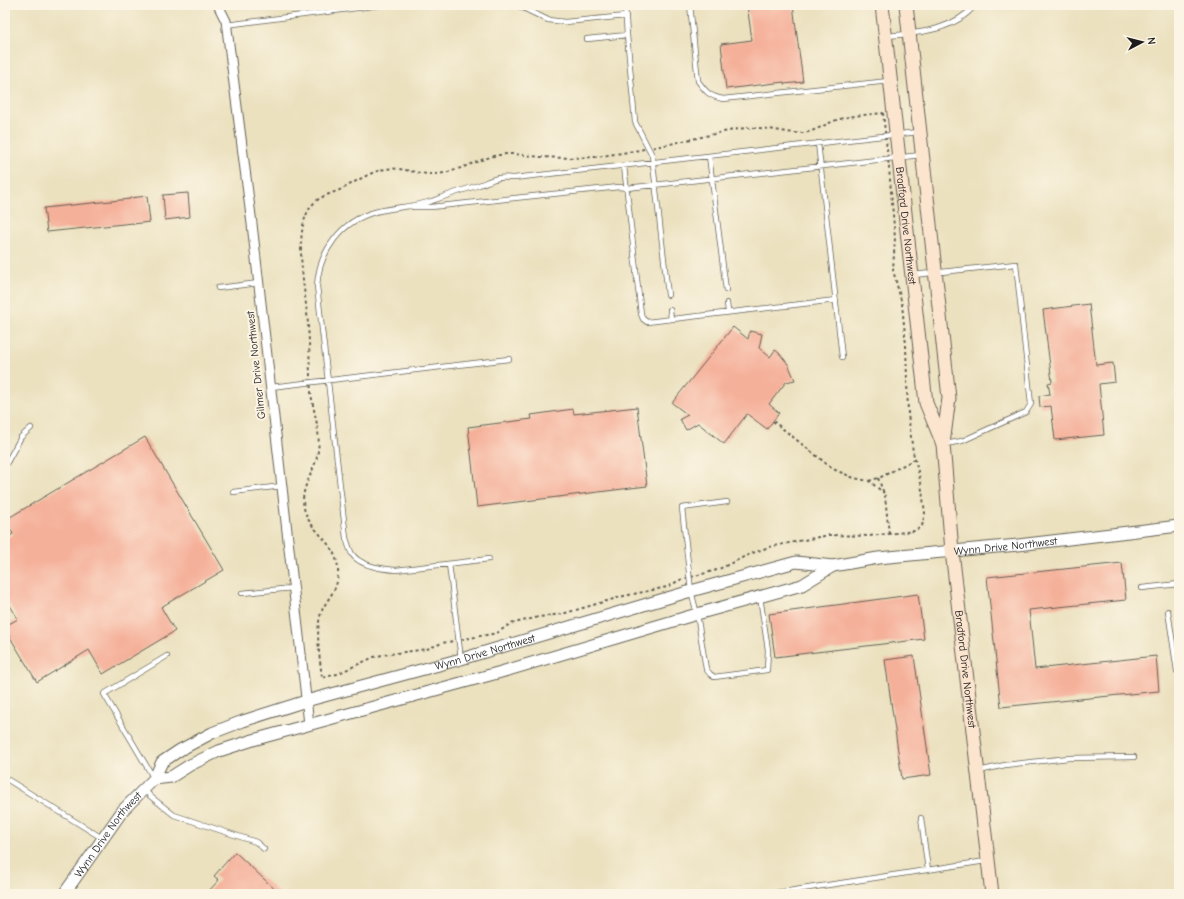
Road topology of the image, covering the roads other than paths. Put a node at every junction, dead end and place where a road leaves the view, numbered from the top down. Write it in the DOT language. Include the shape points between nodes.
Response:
graph roads {
  1 [pos="218,5"];
  2 [pos="380,5"];
  3 [pos="517,5"];
  4 [pos="625,5"];
  5 [pos="690,5"];
  6 [pos="882,5"];
  7 [pos="906,5"];
  8 [pos="975,5"];
  9 [pos="626,16"];
  10 [pos="226,24"];
  11 [pos="909,34"];
  12 [pos="628,35"];
  13 [pos="885,37"];
  14 [pos="587,39"];
  15 [pos="889,81"];
  16 [pos="920,132"];
  17 [pos="890,135"];
  18 [pos="818,143"];
  19 [pos="922,154"];
  20 [pos="710,156"];
  21 [pos="893,158"];
  22 [pos="653,162"];
  23 [pos="624,166"];
  24 [pos="821,166"];
  25 [pos="712,179"];
  26 [pos="655,185"];
  27 [pos="627,188"];
  28 [pos="406,207"];
  29 [pos="936,273"];
  30 [pos="911,275"];
  31 [pos="259,283"];
  32 [pos="218,288"];
  33 [pos="726,290"];
  34 [pos="668,295"];
  35 [pos="836,300"];
  36 [pos="727,303"];
  37 [pos="670,310"];
  38 [pos="728,312"];
  39 [pos="671,319"];
  40 [pos="842,357"];
  41 [pos="509,359"];
  42 [pos="328,380"];
  43 [pos="271,387"];
  44 [pos="30,428"];
  45 [pos="943,444"];
  46 [pos="5,466"];
  47 [pos="282,486"];
  48 [pos="233,492"];
  49 [pos="727,502"];
  50 [pos="1179,526"];
  51 [pos="952,551"];
  52 [pos="489,559"];
  53 [pos="449,564"];
  54 [pos="833,566"];
  55 [pos="1179,584"];
  56 [pos="293,588"];
  57 [pos="1142,588"];
  58 [pos="691,591"];
  59 [pos="242,593"];
  60 [pos="760,596"];
  61 [pos="1168,611"];
  62 [pos="697,614"];
  63 [pos="167,656"];
  64 [pos="461,659"];
  65 [pos="1176,671"];
  66 [pos="306,701"];
  67 [pos="309,724"];
  68 [pos="1134,757"];
  69 [pos="977,771"];
  70 [pos="5,778"];
  71 [pos="154,779"];
  72 [pos="144,789"];
  73 [pos="921,818"];
  74 [pos="103,838"];
  75 [pos="264,849"];
  76 [pos="988,861"];
  77 [pos="928,870"];
  78 [pos="64,894"];
  79 [pos="770,894"];
  80 [pos="992,894"];
  1 -- 10 [label="street, Gilmer Drive Northwest"];
  2 -- 10 [label="lane"];
  3 -- 9 [label="lane" via="548,20 565,22"];
  4 -- 9 [label="lane"];
  5 -- 15 [label="lane" via="698,81 713,97 723,99"];
  6 -- 13 [label="main road, Bradford Drive Northwest"];
  7 -- 11 [label="main road, Bradford Drive Northwest"];
  8 -- 11 [label="lane" via="939,28"];
  9 -- 12 [label="lane"];
  10 -- 31 [label="street, Gilmer Drive Northwest"];
  11 -- 13 [label="lane"];
  11 -- 16 [label="main road, Bradford Drive Northwest"];
  12 -- 14 [label="lane"];
  12 -- 22 [label="lane" via="636,122"];
  13 -- 15 [label="main road, Bradford Drive Northwest"];
  15 -- 17 [label="main road, Bradford Drive Northwest"];
  16 -- 17 [label="lane"];
  16 -- 19 [label="main road, Bradford Drive Northwest"];
  17 -- 18 [label="lane"];
  17 -- 21 [label="main road, Bradford Drive Northwest"];
  18 -- 20 [label="lane"];
  18 -- 24 [label="lane"];
  19 -- 21 [label="lane"];
  19 -- 29 [label="main road, Bradford Drive Northwest"];
  20 -- 22 [label="lane"];
  20 -- 25 [label="lane"];
  21 -- 24 [label="lane"];
  21 -- 30 [label="main road, Bradford Drive Northwest"];
  22 -- 23 [label="lane"];
  22 -- 26 [label="lane"];
  23 -- 27 [label="lane"];
  23 -- 28 [label="lane" via="500,178"];
  24 -- 25 [label="lane"];
  24 -- 35 [label="lane"];
  25 -- 26 [label="lane"];
  25 -- 33 [label="lane"];
  26 -- 27 [label="lane"];
  26 -- 34 [label="lane"];
  27 -- 28 [label="lane" via="430,207"];
  27 -- 39 [label="lane" via="641,314 647,322"];
  28 -- 42 [label="lane" via="358,218 340,232 328,249 320,268 317,286"];
  29 -- 30 [label="lane"];
  29 -- 45 [label="main road, Bradford Drive Northwest" via="949,398"];
  29 -- 45 [label="lane" via="1016,264 1031,404 1026,412 962,442"];
  30 -- 45 [label="main road, Bradford Drive Northwest" via="926,402"];
  31 -- 32 [label="lane"];
  31 -- 43 [label="street, Gilmer Drive Northwest"];
  35 -- 38 [label="lane"];
  35 -- 40 [label="lane"];
  36 -- 38 [label="lane"];
  37 -- 39 [label="lane"];
  38 -- 39 [label="lane"];
  41 -- 42 [label="lane"];
  42 -- 43 [label="lane"];
  42 -- 53 [label="lane" via="346,538 352,554 363,562 396,570"];
  43 -- 47 [label="street, Gilmer Drive Northwest"];
  44 -- 46 [label="lane" via="20,437"];
  45 -- 51 [label="main road, Bradford Drive Northwest"];
  47 -- 48 [label="lane"];
  47 -- 56 [label="street, Gilmer Drive Northwest"];
  49 -- 58 [label="lane" via="682,508"];
  50 -- 51 [label="street, Wynn Drive Northwest"];
  51 -- 54 [label="street, Wynn Drive Northwest" via="878,558"];
  51 -- 69 [label="main road, Bradford Drive Northwest"];
  52 -- 53 [label="lane"];
  53 -- 64 [label="lane"];
  54 -- 58 [label="street, Wynn Drive Northwest" via="796,562"];
  54 -- 60 [label="street, Wynn Drive Northwest" via="802,585"];
  55 -- 57 [label="lane"];
  56 -- 59 [label="lane"];
  56 -- 66 [label="street, Gilmer Drive Northwest"];
  58 -- 62 [label="lane"];
  58 -- 64 [label="street, Wynn Drive Northwest"];
  60 -- 62 [label="street, Wynn Drive Northwest"];
  60 -- 62 [label="lane" via="768,650 767,670 714,677 710,674 706,669"];
  61 -- 65 [label="lane"];
  62 -- 67 [label="street, Wynn Drive Northwest" via="501,672"];
  63 -- 71 [label="lane" via="104,694"];
  64 -- 66 [label="street, Wynn Drive Northwest"];
  66 -- 67 [label="street, Gilmer Drive Northwest"];
  66 -- 71 [label="street, Wynn Drive Northwest" via="212,733 162,762"];
  67 -- 71 [label="street, Wynn Drive Northwest" via="218,752 171,777"];
  68 -- 69 [label="lane" via="1069,758 1005,765"];
  69 -- 76 [label="main road, Bradford Drive Northwest"];
  70 -- 74 [label="lane"];
  71 -- 72 [label="street, Wynn Drive Northwest"];
  72 -- 74 [label="street, Wynn Drive Northwest" via="123,810"];
  72 -- 75 [label="lane" via="174,815 256,842"];
  73 -- 77 [label="lane"];
  74 -- 78 [label="street, Wynn Drive Northwest"];
  76 -- 77 [label="lane"];
  76 -- 80 [label="main road, Bradford Drive Northwest"];
  77 -- 79 [label="lane"];
}
